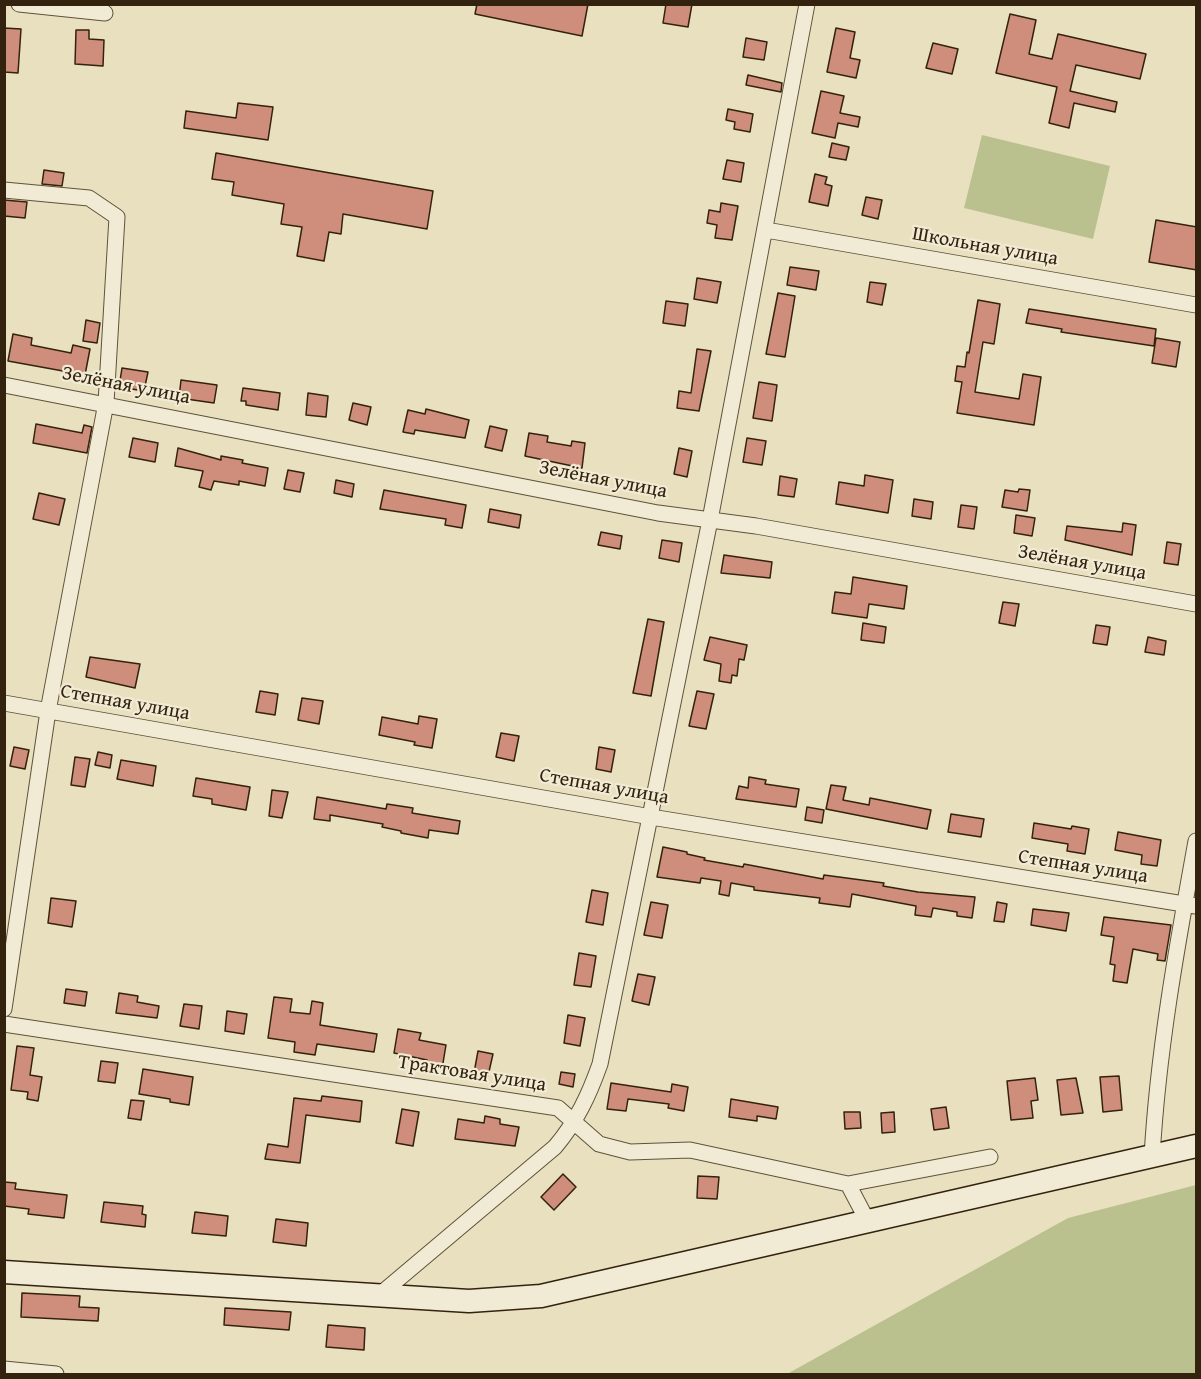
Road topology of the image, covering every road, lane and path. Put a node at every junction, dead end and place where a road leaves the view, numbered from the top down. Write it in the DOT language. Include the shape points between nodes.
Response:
graph roads {
  1 [pos="19,4"];
  2 [pos="807,4"];
  3 [pos="105,13"];
  4 [pos="4,190"];
  5 [pos="766,230"];
  6 [pos="1197,305"];
  7 [pos="4,385"];
  8 [pos="106,403"];
  9 [pos="710,520"];
  10 [pos="1197,604"];
  11 [pos="4,703"];
  12 [pos="48,711"];
  13 [pos="651,817"];
  14 [pos="1197,841"];
  15 [pos="1191,906"];
  16 [pos="4,1010"];
  17 [pos="4,1024"];
  18 [pos="574,1125"];
  19 [pos="1197,1146"];
  20 [pos="990,1157"];
  21 [pos="1152,1157"];
  22 [pos="848,1184"];
  23 [pos="868,1222"];
  24 [pos="4,1272"];
  25 [pos="377,1297"];
  26 [pos="4,1370"];
  27 [pos="56,1374"];
  1 -- 3 [label="street"];
  2 -- 5 [label="street"];
  4 -- 8 [label="street" via="89,198 117,217"];
  5 -- 6 [label="street, Школьная улица"];
  5 -- 9 [label="street"];
  7 -- 8 [label="street, Зелёная улица"];
  8 -- 9 [label="street, Зелёная улица" via="658,513"];
  8 -- 12 [label="street"];
  9 -- 10 [label="street, Зелёная улица"];
  9 -- 13 [label="street"];
  11 -- 12 [label="street, Степная улица"];
  12 -- 13 [label="street, Степная улица"];
  12 -- 16 [label="street"];
  13 -- 15 [label="street, Степная улица"];
  13 -- 18 [label="street" via="600,1064"];
  14 -- 15 [label="street"];
  15 -- 21 [label="street" via="1167,1003"];
  17 -- 18 [label="street, Трактовая улица" via="558,1108"];
  18 -- 22 [label="street, Трактовая улица" via="599,1144 630,1152 690,1150"];
  18 -- 25 [label="street" via="536,1166"];
  19 -- 21 [label="main road"];
  20 -- 22 [label="street, Трактовая улица"];
  21 -- 23 [label="main road"];
  22 -- 23 [label="street"];
  23 -- 25 [label="main road" via="541,1296 469,1301"];
  24 -- 25 [label="main road"];
  26 -- 27 [label="street"];
}
